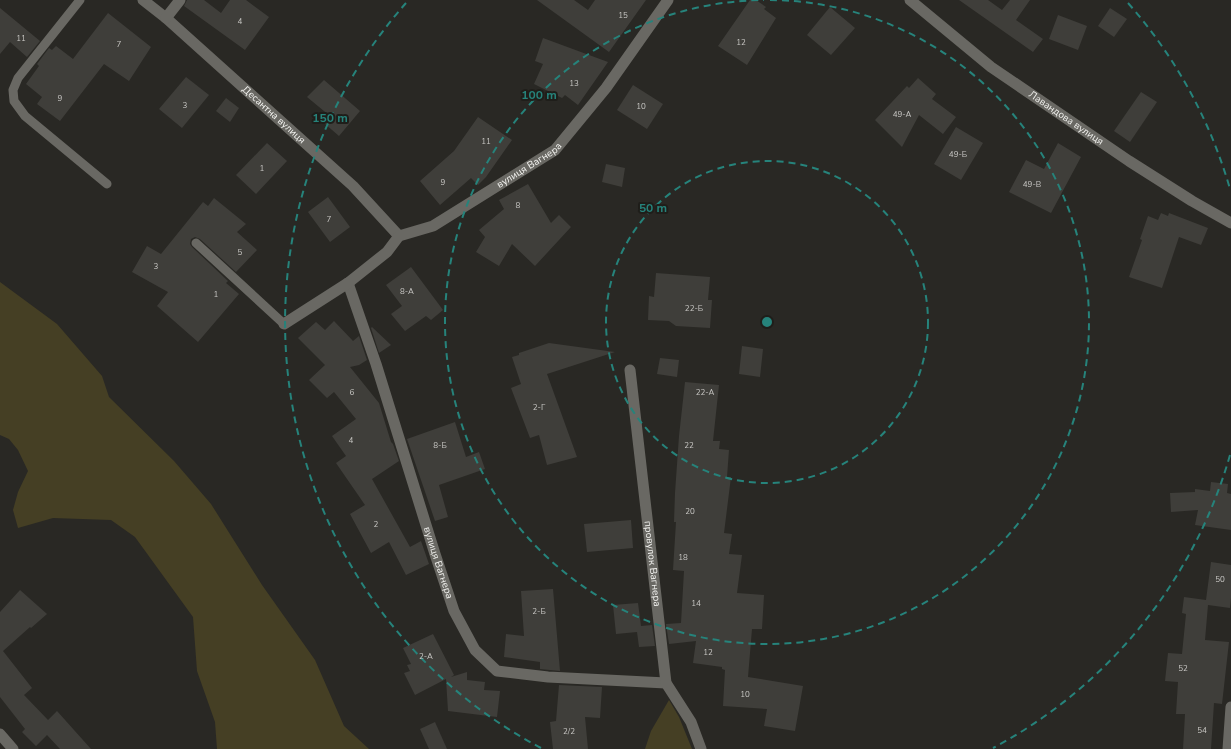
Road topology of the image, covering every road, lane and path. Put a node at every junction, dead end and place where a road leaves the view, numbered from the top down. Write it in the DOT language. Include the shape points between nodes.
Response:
graph roads {
  1 [pos="80,0"];
  2 [pos="143,0"];
  3 [pos="180,0"];
  4 [pos="668,0"];
  5 [pos="910,0"];
  6 [pos="166,18"];
  7 [pos="107,184"];
  8 [pos="1231,223"];
  9 [pos="399,236"];
  10 [pos="196,243"];
  11 [pos="348,283"];
  12 [pos="284,324"];
  13 [pos="630,370"];
  14 [pos="666,683"];
  15 [pos="1231,707"];
  16 [pos="0,734"];
  17 [pos="13,749"];
  18 [pos="701,749"];
  19 [pos="1228,749"];
  1 -- 7 [label="lane" via="18,78 13,90 14,101 25,116"];
  2 -- 6 [label="street, Десантна вулиця"];
  3 -- 6 [label="street"];
  4 -- 9 [label="street, вулиця Вагнера" via="606,88 555,150 433,226"];
  5 -- 8 [label="street, Лавандова вулиця" via="991,67 1129,161"];
  6 -- 9 [label="street, Десантна вулиця" via="353,186"];
  9 -- 11 [label="street" via="387,252"];
  10 -- 12 [label="lane"];
  11 -- 12 [label="street"];
  11 -- 14 [label="street, вулиця Вагнера" via="454,611 475,650 497,671 548,677"];
  13 -- 14 [label="street, провулок Вагнера"];
  14 -- 18 [label="street, провулок Вагнера" via="691,722"];
  15 -- 19 [label="street"];
  16 -- 17 [label="street"];
}
